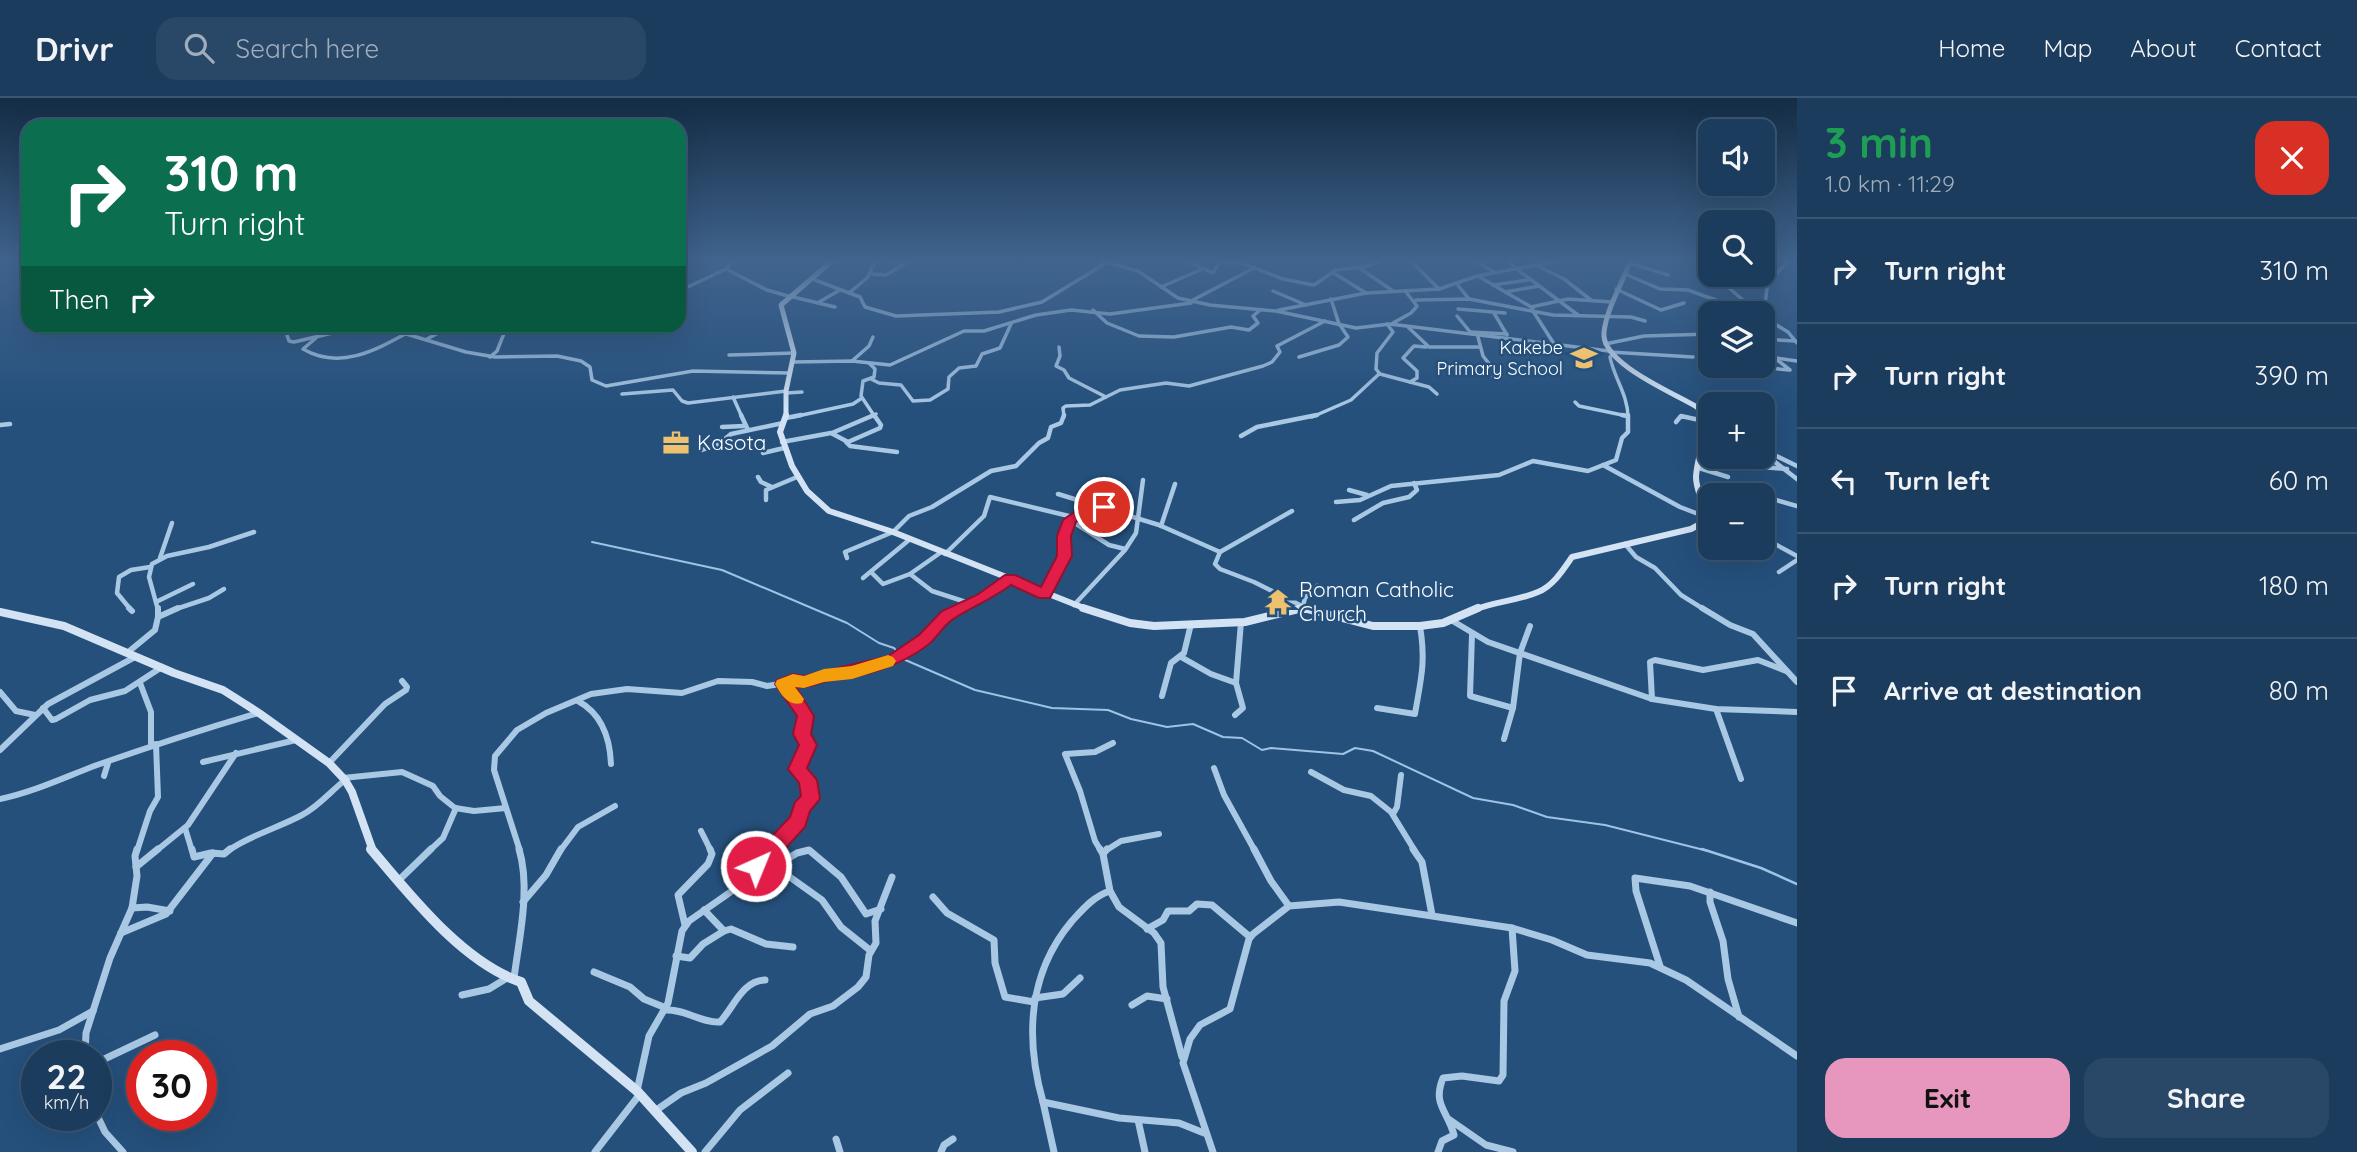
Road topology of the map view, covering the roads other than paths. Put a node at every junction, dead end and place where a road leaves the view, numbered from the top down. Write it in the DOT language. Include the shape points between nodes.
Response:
graph roads {
  1 [pos="782,310"];
  2 [pos="876,310"];
  3 [pos="1001,310"];
  4 [pos="1070,310"];
  5 [pos="1093,310"];
  6 [pos="1142,310"];
  7 [pos="1254,310"];
  8 [pos="1279,310"];
  9 [pos="1333,310"];
  10 [pos="1414,310"];
  11 [pos="1469,310"];
  12 [pos="1533,310"];
  13 [pos="1535,310"];
  14 [pos="1572,310"];
  15 [pos="1610,310"];
  16 [pos="1260,311"];
  17 [pos="1276,311"];
  18 [pos="1494,313"];
  19 [pos="1506,313"];
  20 [pos="1457,316"];
  21 [pos="1581,317"];
  22 [pos="1609,317"];
  23 [pos="1325,321"];
  24 [pos="1644,321"];
  25 [pos="1011,324"];
  26 [pos="1389,324"];
  27 [pos="1775,324"];
  28 [pos="1339,325"];
  29 [pos="1408,327"];
  30 [pos="287,333"];
  31 [pos="335,333"];
  32 [pos="407,333"];
  33 [pos="439,333"];
  34 [pos="504,333"];
  35 [pos="1507,334"];
  36 [pos="1474,335"];
  37 [pos="1698,335"];
  38 [pos="873,337"];
  39 [pos="316,338"];
  40 [pos="426,340"];
  41 [pos="1775,340"];
  42 [pos="1510,341"];
  43 [pos="1796,342"];
  44 [pos="1605,344"];
  45 [pos="1556,346"];
  46 [pos="1429,347"];
  47 [pos="1480,347"];
  48 [pos="1059,348"];
  49 [pos="1610,352"];
  50 [pos="794,353"];
  51 [pos="729,355"];
  52 [pos="491,357"];
  53 [pos="1299,357"];
  54 [pos="1693,357"];
  55 [pos="1776,359"];
  56 [pos="852,361"];
  57 [pos="1797,361"];
  58 [pos="794,362"];
  59 [pos="869,363"];
  60 [pos="1775,369"];
  61 [pos="790,373"];
  62 [pos="1379,374"];
  63 [pos="1493,377"];
  64 [pos="871,379"];
  65 [pos="1410,382"];
  66 [pos="786,392"];
  67 [pos="802,393"];
  68 [pos="622,394"];
  69 [pos="1437,394"];
  70 [pos="1106,397"];
  71 [pos="862,398"];
  72 [pos="733,399"];
  73 [pos="1575,402"];
  74 [pos="1697,407"];
  75 [pos="876,414"];
  76 [pos="1627,416"];
  77 [pos="785,420"];
  78 [pos="1698,420"];
  79 [pos="1675,422"];
  80 [pos="10,424"];
  81 [pos="0,425"];
  82 [pos="722,427"];
  83 [pos="746,428"];
  84 [pos="832,433"];
  85 [pos="1241,436"];
  86 [pos="846,442"];
  87 [pos="783,445"];
  88 [pos="702,450"];
  89 [pos="897,452"];
  90 [pos="764,453"];
  91 [pos="1775,456"];
  92 [pos="1775,460"];
  93 [pos="1603,466"];
  94 [pos="1797,466"];
  95 [pos="1775,468"];
  96 [pos="1699,469"];
  97 [pos="1702,469"];
  98 [pos="1787,469"];
  99 [pos="758,477"];
  100 [pos="797,477"];
  101 [pos="1728,477"];
  102 [pos="1797,479"];
  103 [pos="1143,480"];
  104 [pos="1414,483"];
  105 [pos="1175,484"];
  106 [pos="772,487"];
  107 [pos="1698,487"];
  108 [pos="1349,490"];
  109 [pos="1058,494"];
  110 [pos="1367,495"];
  111 [pos="766,500"];
  112 [pos="1775,500"];
  113 [pos="1336,502"];
  114 [pos="1093,503"];
  115 [pos="1797,506"];
  116 [pos="1292,511"];
  117 [pos="1698,511"];
  118 [pos="1071,518"];
  119 [pos="1139,520"];
  120 [pos="1354,520"];
  121 [pos="172,523"];
  122 [pos="1698,525"];
  123 [pos="1161,526"];
  124 [pos="254,532"];
  125 [pos="893,532"];
  126 [pos="909,540"];
  127 [pos="1625,544"];
  128 [pos="1775,545"];
  129 [pos="1125,549"];
  130 [pos="1220,552"];
  131 [pos="943,554"];
  132 [pos="160,558"];
  133 [pos="847,558"];
  134 [pos="1797,558"];
  135 [pos="150,567"];
  136 [pos="1779,572"];
  137 [pos="872,573"];
  138 [pos="910,574"];
  139 [pos="863,578"];
  140 [pos="1010,579"];
  141 [pos="193,584"];
  142 [pos="1317,586"];
  143 [pos="224,589"];
  144 [pos="1045,594"];
  145 [pos="158,601"];
  146 [pos="972,604"];
  147 [pos="1074,605"];
  148 [pos="1305,608"];
  149 [pos="132,611"];
  150 [pos="0,612"];
  151 [pos="158,617"];
  152 [pos="1451,620"];
  153 [pos="1241,622"];
  154 [pos="1191,624"];
  155 [pos="1420,626"];
  156 [pos="1530,626"];
  157 [pos="1472,634"];
  158 [pos="1520,653"];
  159 [pos="131,655"];
  160 [pos="1181,657"];
  161 [pos="162,667"];
  162 [pos="1788,673"];
  163 [pos="402,681"];
  164 [pos="1797,682"];
  165 [pos="140,683"];
  166 [pos="1236,683"];
  167 [pos="783,684"];
  168 [pos="0,692"];
  169 [pos="1162,696"];
  170 [pos="1652,699"];
  171 [pos="578,701"];
  172 [pos="43,708"];
  173 [pos="1377,708"];
  174 [pos="1513,708"];
  175 [pos="1716,709"];
  176 [pos="1797,712"];
  177 [pos="259,713"];
  178 [pos="35,715"];
  179 [pos="1235,715"];
  180 [pos="1504,739"];
  181 [pos="296,740"];
  182 [pos="1114,743"];
  183 [pos="154,745"];
  184 [pos="0,750"];
  185 [pos="236,753"];
  186 [pos="203,762"];
  187 [pos="108,763"];
  188 [pos="329,763"];
  189 [pos="611,764"];
  190 [pos="1214,768"];
  191 [pos="1311,772"];
  192 [pos="1401,775"];
  193 [pos="104,776"];
  194 [pos="344,779"];
  195 [pos="1741,779"];
  196 [pos="0,799"];
  197 [pos="615,806"];
  198 [pos="456,808"];
  199 [pos="506,808"];
  200 [pos="1393,814"];
  201 [pos="185,828"];
  202 [pos="701,831"];
  203 [pos="1159,834"];
  204 [pos="213,853"];
  205 [pos="1103,855"];
  206 [pos="773,865"];
  207 [pos="756,866"];
  208 [pos="136,867"];
  209 [pos="892,877"];
  210 [pos="399,880"];
  211 [pos="1110,891"];
  212 [pos="1710,892"];
  213 [pos="933,897"];
  214 [pos="523,902"];
  215 [pos="1289,906"];
  216 [pos="132,908"];
  217 [pos="881,909"];
  218 [pos="704,910"];
  219 [pos="170,911"];
  220 [pos="1432,915"];
  221 [pos="1797,923"];
  222 [pos="685,925"];
  223 [pos="1512,928"];
  224 [pos="1147,929"];
  225 [pos="724,931"];
  226 [pos="121,933"];
  227 [pos="1250,937"];
  228 [pos="793,947"];
  229 [pos="871,951"];
  230 [pos="676,956"];
  231 [pos="1660,966"];
  232 [pos="594,972"];
  233 [pos="511,978"];
  234 [pos="1080,978"];
  235 [pos="765,980"];
  236 [pos="462,995"];
  237 [pos="1167,999"];
  238 [pos="1035,1000"];
  239 [pos="1132,1005"];
  240 [pos="666,1009"];
  241 [pos="93,1011"];
  242 [pos="1739,1017"];
  243 [pos="155,1035"];
  244 [pos="86,1040"];
  245 [pos="0,1049"];
  246 [pos="112,1055"];
  247 [pos="1797,1056"];
  248 [pos="1183,1059"];
  249 [pos="788,1073"];
  250 [pos="638,1093"];
  251 [pos="1043,1102"];
  252 [pos="655,1111"];
  253 [pos="1447,1118"];
  254 [pos="1138,1120"];
  255 [pos="104,1131"];
  256 [pos="1205,1133"];
  257 [pos="835,1139"];
  258 [pos="953,1139"];
  259 [pos="123,1152"];
  260 [pos="595,1152"];
  261 [pos="692,1152"];
  262 [pos="705,1152"];
  263 [pos="840,1152"];
  264 [pos="942,1152"];
  265 [pos="1054,1152"];
  266 [pos="1145,1152"];
  267 [pos="1213,1152"];
  268 [pos="1438,1152"];
  269 [pos="1513,1152"];
  1 -- 50 [label="street"];
  2 -- 3 [label="street" via="893,315"];
  4 -- 25 [label="street"];
  5 -- 6 [label="street" via="1110,314"];
  5 -- 16 [label="street" via="1111,329 1144,338 1187,337 1231,326 1249,330 1258,323 1253,316"];
  7 -- 16 [label="street"];
  8 -- 17 [label="street"];
  9 -- 28 [label="street"];
  10 -- 26 [label="street"];
  11 -- 18 [label="street"];
  12 -- 45 [label="street"];
  13 -- 21 [label="street"];
  14 -- 21 [label="street"];
  15 -- 22 [label="street"];
  16 -- 17 [label="street"];
  17 -- 23 [label="street"];
  18 -- 19 [label="street"];
  18 -- 35 [label="street"];
  20 -- 36 [label="street"];
  21 -- 22 [label="street"];
  22 -- 24 [label="street"];
  22 -- 44 [label="street"];
  23 -- 28 [label="street"];
  23 -- 70 [label="street" via="1277,346 1280,352 1263,366 1189,386 1164,383 1120,390"];
  25 -- 59 [label="street" via="964,331 890,365"];
  25 -- 64 [label="street" via="1002,346 984,351 976,366 959,368 949,377 948,389 932,399 915,402 901,385"];
  26 -- 28 [label="street" via="1360,329"];
  26 -- 29 [label="street"];
  26 -- 62 [label="street" via="1393,332 1373,361"];
  27 -- 43 [label="street"];
  28 -- 53 [label="street" via="1348,337 1340,344"];
  29 -- 36 [label="street"];
  29 -- 46 [label="street"];
  30 -- 39 [label="street" via="291,342"];
  31 -- 39 [label="street"];
  32 -- 39 [label="street" via="374,350 332,360 303,349"];
  32 -- 40 [label="street"];
  33 -- 40 [label="street"];
  34 -- 52 [label="street"];
  35 -- 36 [label="street"];
  35 -- 42 [label="street"];
  36 -- 42 [label="street"];
  36 -- 47 [label="street"];
  37 -- 44 [label="street" via="1644,336"];
  38 -- 56 [label="street"];
  40 -- 52 [label="street"];
  41 -- 43 [label="street"];
  42 -- 45 [label="street"];
  44 -- 49 [label="street"];
  45 -- 49 [label="street"];
  46 -- 47 [label="street"];
  46 -- 65 [label="street" via="1414,346 1403,358 1416,369 1416,379"];
  47 -- 63 [label="street" via="1498,374"];
  48 -- 70 [label="street" via="1056,366"];
  49 -- 54 [label="street"];
  49 -- 74 [label="street"];
  49 -- 76 [label="street"];
  50 -- 51 [label="street"];
  50 -- 58 [label="street"];
  52 -- 61 [label="street" via="579,360 590,367 592,380 607,386 693,371"];
  55 -- 57 [label="street"];
  55 -- 60 [label="street" via="1790,370"];
  56 -- 58 [label="street"];
  56 -- 59 [label="street"];
  58 -- 61 [label="street"];
  59 -- 64 [label="street" via="875,369"];
  61 -- 66 [label="street"];
  62 -- 65 [label="street"];
  62 -- 85 [label="street" via="1365,390 1309,418 1249,428"];
  64 -- 71 [label="street" via="863,382"];
  65 -- 69 [label="street"];
  66 -- 67 [label="street"];
  66 -- 72 [label="street"];
  66 -- 77 [label="street"];
  68 -- 72 [label="street" via="673,390 686,403"];
  70 -- 125 [label="street" via="1064,407 1061,423 1018,465 991,471 909,516"];
  71 -- 75 [label="street"];
  71 -- 77 [label="street"];
  72 -- 83 [label="street"];
  73 -- 76 [label="street"];
  75 -- 84 [label="street"];
  75 -- 86 [label="street" via="880,428"];
  76 -- 93 [label="street" via="1628,432 1617,458"];
  77 -- 83 [label="street"];
  77 -- 87 [label="street" via="780,428"];
  78 -- 79 [label="street" via="1681,416"];
  80 -- 81 [label="street"];
  82 -- 83 [label="street"];
  83 -- 88 [label="street"];
  84 -- 86 [label="street"];
  84 -- 87 [label="street"];
  86 -- 89 [label="street"];
  87 -- 90 [label="street"];
  87 -- 100 [label="street"];
  91 -- 94 [label="street"];
  92 -- 98 [label="street"];
  93 -- 104 [label="street" via="1582,471 1547,459 1488,477"];
  93 -- 117 [label="street" via="1680,507"];
  95 -- 98 [label="street"];
  96 -- 107 [label="street"];
  97 -- 101 [label="street"];
  98 -- 102 [label="street"];
  99 -- 106 [label="street"];
  100 -- 106 [label="street"];
  100 -- 125 [label="street" via="825,509"];
  103 -- 119 [label="street"];
  104 -- 110 [label="street"];
  104 -- 120 [label="street" via="1417,490 1410,497 1383,503"];
  105 -- 123 [label="street"];
  106 -- 111 [label="street" via="765,492"];
  108 -- 110 [label="street"];
  109 -- 114 [label="street"];
  110 -- 113 [label="street"];
  112 -- 115 [label="street"];
  114 -- 118 [label="street"];
  114 -- 119 [label="street"];
  116 -- 130 [label="street"];
  118 -- 129 [label="street" via="1109,545"];
  118 -- 131 [label="street" via="990,497 984,516"];
  118 -- 144 [label="street" via="1064,536 1065,556"];
  119 -- 123 [label="street"];
  119 -- 129 [label="street"];
  121 -- 132 [label="street"];
  122 -- 127 [label="street"];
  123 -- 130 [label="street"];
  124 -- 132 [label="street"];
  125 -- 126 [label="street"];
  125 -- 133 [label="street" via="851,547 845,552"];
  126 -- 131 [label="street"];
  126 -- 137 [label="street"];
  127 -- 152 [label="street" via="1572,557 1558,577 1539,592 1490,603"];
  127 -- 162 [label="street" via="1681,596 1752,634"];
  128 -- 134 [label="street"];
  129 -- 147 [label="street"];
  130 -- 148 [label="street" via="1217,568"];
  131 -- 138 [label="street"];
  131 -- 140 [label="street"];
  132 -- 135 [label="street"];
  134 -- 136 [label="street"];
  135 -- 145 [label="street" via="148,581"];
  135 -- 149 [label="street" via="119,577 117,593"];
  137 -- 138 [label="street" via="882,584"];
  137 -- 139 [label="street"];
  138 -- 146 [label="street" via="933,593"];
  140 -- 144 [label="street"];
  140 -- 146 [label="street"];
  141 -- 145 [label="street"];
  142 -- 148 [label="street" via="1305,598"];
  143 -- 151 [label="street"];
  144 -- 147 [label="street"];
  145 -- 151 [label="street"];
  146 -- 167 [label="street" via="947,615 925,639 893,660 852,673"];
  147 -- 154 [label="street" via="1136,624"];
  148 -- 153 [label="street"];
  148 -- 155 [label="street" via="1373,626"];
  150 -- 159 [label="street" via="52,622"];
  151 -- 159 [label="street" via="152,634"];
  152 -- 155 [label="street"];
  152 -- 157 [label="street"];
  153 -- 154 [label="street"];
  153 -- 166 [label="street"];
  154 -- 160 [label="street"];
  155 -- 173 [label="street" via="1425,656 1417,711"];
  156 -- 158 [label="street"];
  157 -- 158 [label="street"];
  157 -- 174 [label="street" via="1470,696"];
  158 -- 170 [label="street"];
  158 -- 174 [label="street"];
  159 -- 161 [label="street"];
  159 -- 172 [label="street"];
  160 -- 166 [label="street"];
  160 -- 169 [label="street" via="1171,663"];
  161 -- 165 [label="street"];
  161 -- 177 [label="street" via="223,690"];
  162 -- 164 [label="street"];
  162 -- 170 [label="street" via="1758,660 1703,670 1655,660 1650,662"];
  163 -- 188 [label="street" via="406,690 382,707"];
  165 -- 172 [label="street" via="90,700 54,719"];
  165 -- 183 [label="street" via="151,712"];
  166 -- 179 [label="street" via="1243,708"];
  167 -- 171 [label="street" via="718,681 682,693 617,690 597,692"];
  167 -- 207 [label="street" via="806,716 802,734 808,745 797,769 808,780 811,799 798,821"];
  168 -- 178 [label="street" via="16,711"];
  170 -- 175 [label="street"];
  171 -- 189 [label="street" via="601,721"];
  171 -- 199 [label="street" via="527,723 503,744 494,770"];
  172 -- 178 [label="street"];
  174 -- 180 [label="street"];
  175 -- 176 [label="street"];
  175 -- 195 [label="street"];
  177 -- 181 [label="street"];
  177 -- 183 [label="street"];
  178 -- 184 [label="street"];
  181 -- 185 [label="street"];
  181 -- 188 [label="street"];
  182 -- 205 [label="street" via="1095,752 1065,754"];
  183 -- 187 [label="street"];
  183 -- 208 [label="street" via="158,797 140,839"];
  185 -- 186 [label="street"];
  185 -- 201 [label="street"];
  187 -- 193 [label="street"];
  187 -- 196 [label="street" via="30,793"];
  188 -- 194 [label="street"];
  190 -- 215 [label="street" via="1222,795 1258,862"];
  191 -- 200 [label="street" via="1344,790 1377,799"];
  192 -- 200 [label="street"];
  194 -- 198 [label="street" via="401,772 433,786 439,799"];
  194 -- 204 [label="street" via="306,813 238,843 224,854"];
  194 -- 210 [label="street" via="370,848"];
  197 -- 214 [label="street" via="578,827"];
  198 -- 199 [label="street"];
  198 -- 210 [label="street" via="443,838"];
  199 -- 214 [label="street" via="523,862"];
  200 -- 220 [label="street" via="1422,862"];
  201 -- 204 [label="street" via="194,857"];
  201 -- 208 [label="street"];
  202 -- 222 [label="street" via="712,854 678,895"];
  203 -- 205 [label="street" via="1122,841"];
  204 -- 219 [label="street"];
  205 -- 211 [label="street"];
  206 -- 207 [label="street"];
  206 -- 217 [label="street" via="804,850 813,852 841,877 866,914"];
  206 -- 229 [label="street" via="822,900 841,927"];
  207 -- 218 [label="street" via="732,891"];
  208 -- 216 [label="street"];
  209 -- 217 [label="street"];
  210 -- 233 [label="street" via="424,912 479,961"];
  211 -- 224 [label="street" via="1119,907"];
  211 -- 238 [label="street" via="1091,900 1052,947"];
  212 -- 221 [label="street"];
  212 -- 231 [label="street" via="1635,878"];
  212 -- 242 [label="street"];
  213 -- 238 [label="street" via="946,915 994,940 1005,997"];
  214 -- 233 [label="street"];
  215 -- 220 [label="street" via="1339,902"];
  215 -- 227 [label="street"];
  216 -- 219 [label="street"];
  216 -- 226 [label="street"];
  217 -- 229 [label="street"];
  218 -- 222 [label="street"];
  218 -- 225 [label="street"];
  219 -- 226 [label="street"];
  220 -- 223 [label="street"];
  222 -- 230 [label="street"];
  223 -- 231 [label="street" via="1587,955"];
  223 -- 253 [label="street" via="1515,971 1504,1001 1503,1075 1499,1081 1443,1078 1437,1095"];
  224 -- 227 [label="street" via="1163,920 1168,911 1189,911 1203,904 1212,905"];
  224 -- 237 [label="street" via="1161,943"];
  225 -- 228 [label="street" via="731,929 766,944"];
  225 -- 230 [label="street" via="690,958"];
  226 -- 241 [label="street"];
  227 -- 248 [label="street" via="1230,1009 1200,1025 1189,1039"];
  229 -- 252 [label="street" via="866,977 849,996 810,1014 772,1046"];
  230 -- 240 [label="street"];
  231 -- 242 [label="street"];
  232 -- 240 [label="street"];
  233 -- 236 [label="street"];
  233 -- 250 [label="street" via="521,982 529,1000"];
  234 -- 238 [label="street" via="1063,994"];
  235 -- 240 [label="street" via="748,985 720,1022"];
  237 -- 239 [label="street" via="1147,996"];
  237 -- 248 [label="street"];
  238 -- 251 [label="street" via="1035,1059"];
  240 -- 250 [label="street" via="649,1037"];
  241 -- 244 [label="street"];
  241 -- 245 [label="street" via="49,1034"];
  242 -- 247 [label="street"];
  243 -- 246 [label="street"];
  248 -- 256 [label="street"];
  249 -- 262 [label="street" via="740,1110"];
  250 -- 252 [label="street"];
  250 -- 260 [label="street"];
  251 -- 254 [label="street"];
  251 -- 265 [label="street"];
  252 -- 261 [label="street"];
  253 -- 268 [label="street" via="1454,1135 1442,1141"];
  253 -- 269 [label="street" via="1478,1142"];
  254 -- 256 [label="street" via="1179,1124"];
  254 -- 266 [label="street"];
  255 -- 259 [label="street"];
  256 -- 267 [label="street"];
  257 -- 263 [label="street"];
  258 -- 264 [label="street"];
}
